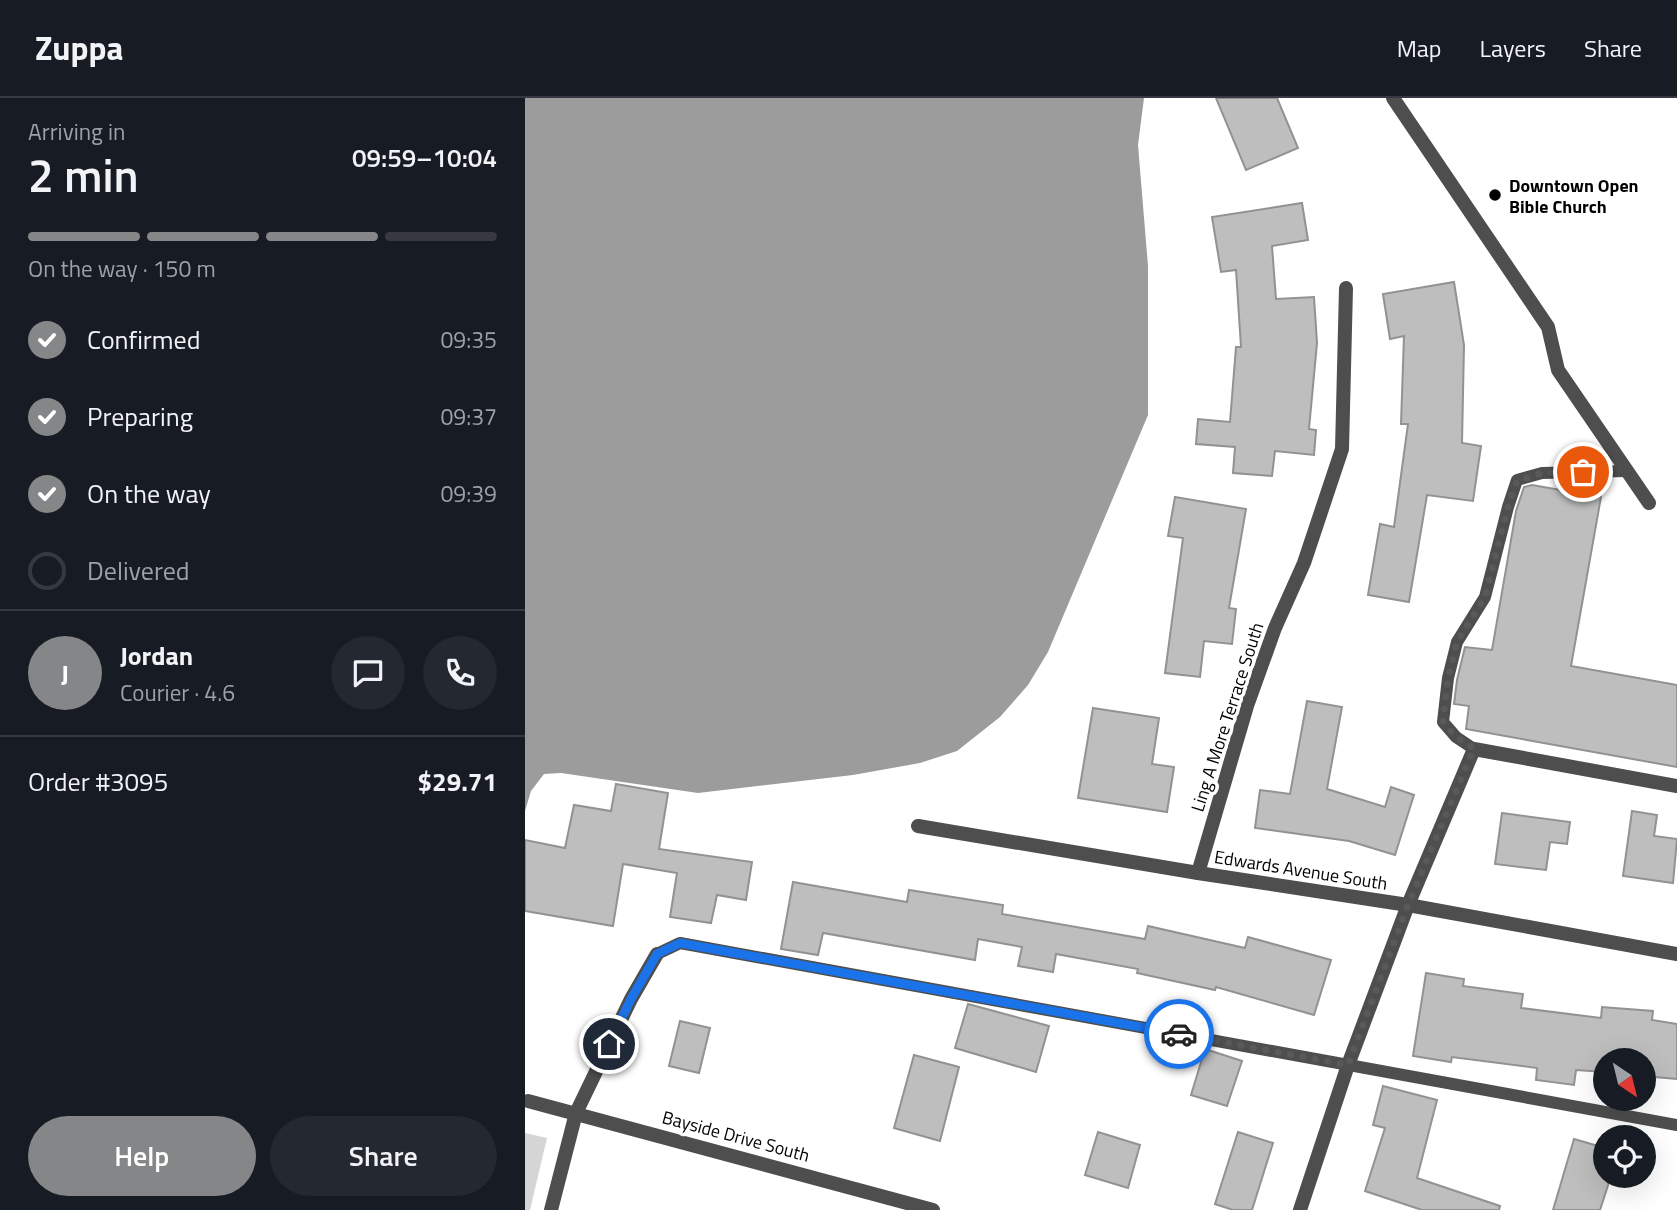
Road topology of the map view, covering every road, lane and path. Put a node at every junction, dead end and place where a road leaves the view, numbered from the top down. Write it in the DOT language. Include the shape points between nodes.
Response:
graph roads {
  1 [pos="1393,98"];
  2 [pos="1346,289"];
  3 [pos="1626,471"];
  4 [pos="1649,503"];
  5 [pos="1474,748"];
  6 [pos="1677,786"];
  7 [pos="918,826"];
  8 [pos="1198,873"];
  9 [pos="1408,905"];
  10 [pos="657,954"];
  11 [pos="1677,954"];
  12 [pos="1348,1065"];
  13 [pos="528,1101"];
  14 [pos="576,1113"];
  15 [pos="1677,1125"];
  16 [pos="551,1210"];
  17 [pos="933,1210"];
  18 [pos="1300,1210"];
  1 -- 3 [label="street" via="1548,327 1558,370"];
  2 -- 8 [label="street, Ling A More Terrace South" via="1342,449 1304,563 1247,706"];
  3 -- 4 [label="street"];
  3 -- 5 [label="lane" via="1542,473 1517,481 1485,597 1457,642 1448,678 1443,722"];
  5 -- 6 [label="street"];
  5 -- 9 [label="street"];
  7 -- 8 [label="street, Edwards Avenue South"];
  8 -- 9 [label="street, Edwards Avenue South"];
  9 -- 11 [label="street, Edwards Avenue South"];
  9 -- 12 [label="street"];
  10 -- 12 [label="lane" via="680,943"];
  10 -- 14 [label="street"];
  12 -- 15 [label="lane"];
  12 -- 18 [label="street"];
  13 -- 14 [label="street, Bayside Drive South"];
  14 -- 16 [label="street"];
  14 -- 17 [label="street, Bayside Drive South"];
}
